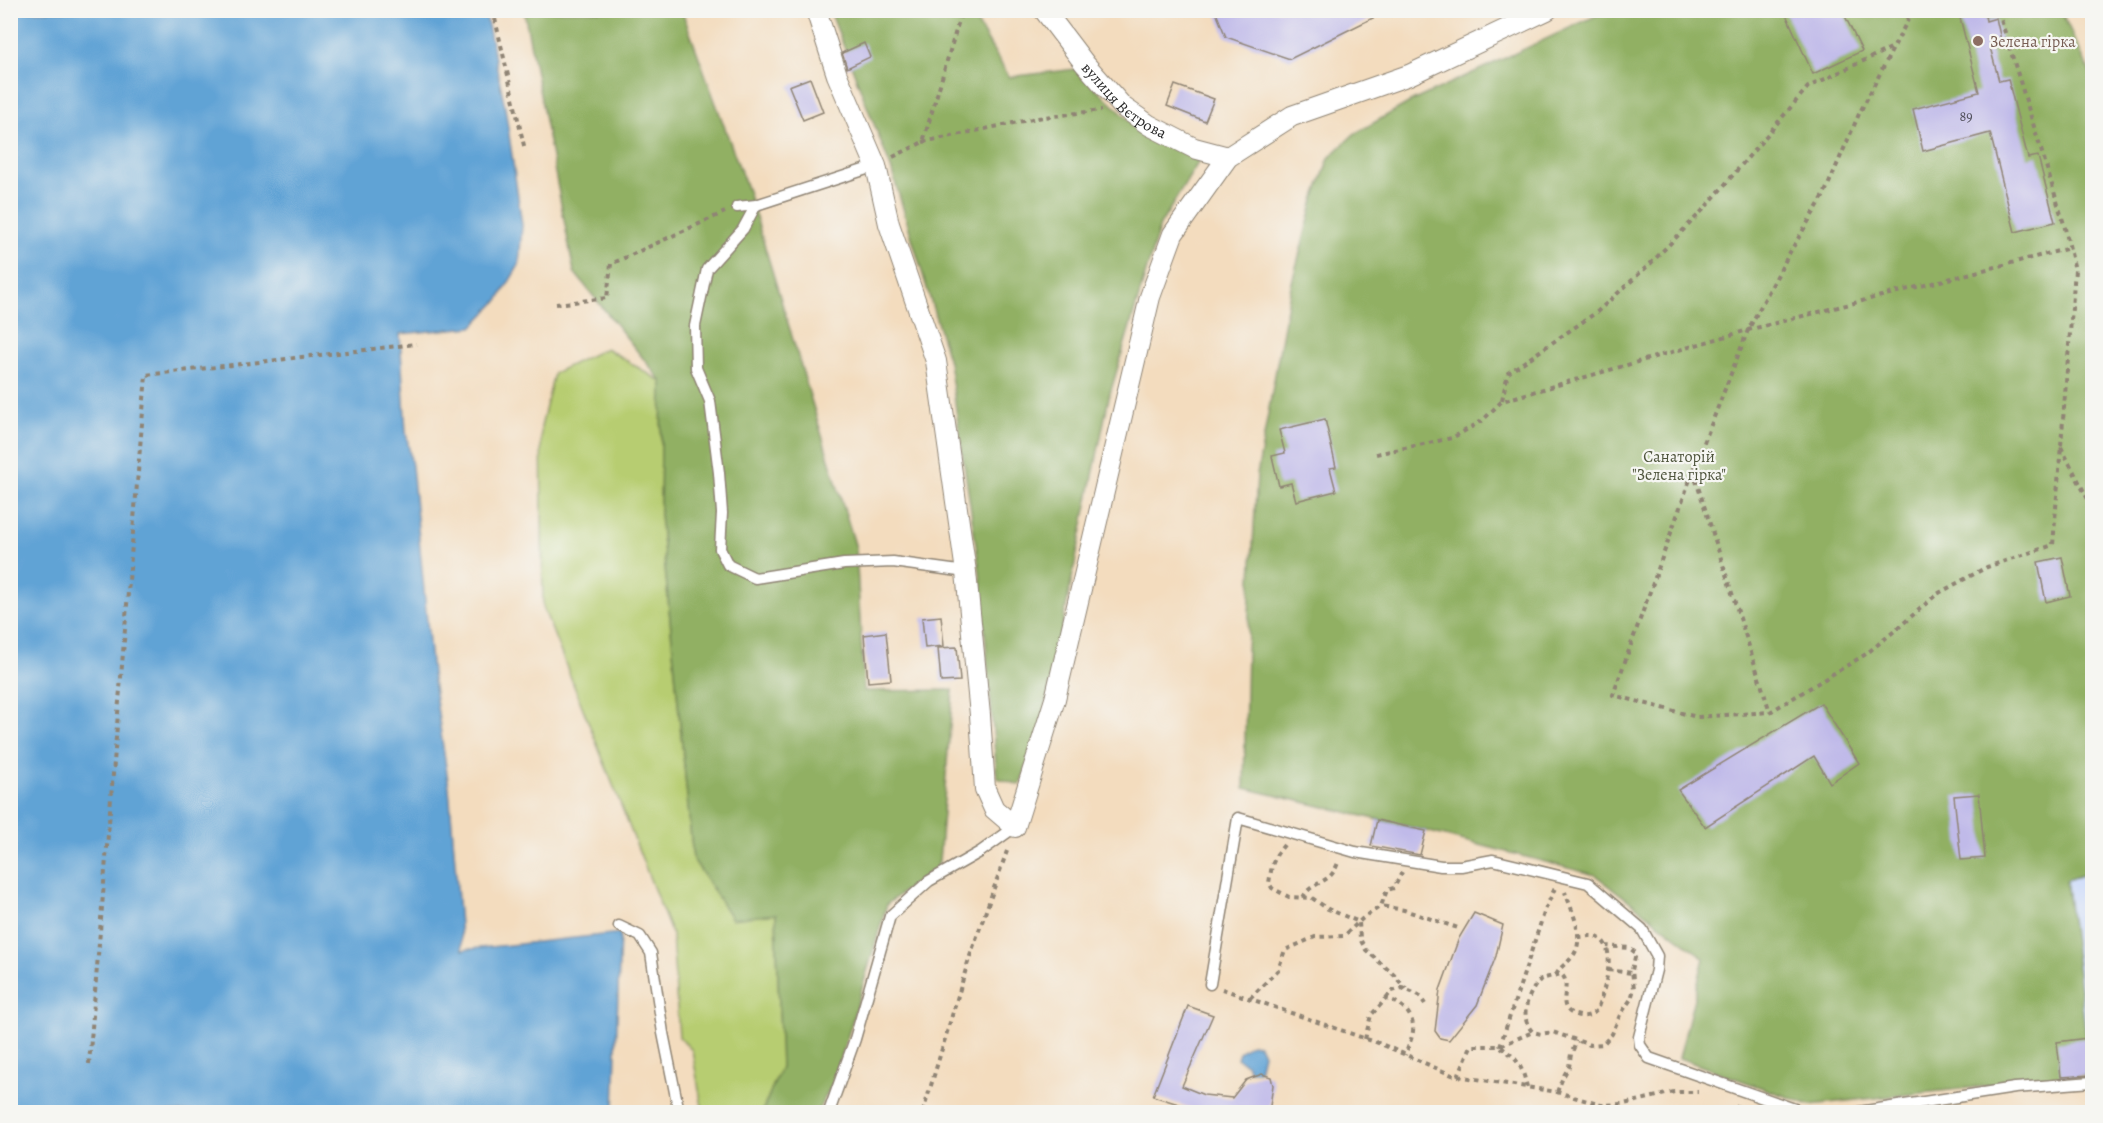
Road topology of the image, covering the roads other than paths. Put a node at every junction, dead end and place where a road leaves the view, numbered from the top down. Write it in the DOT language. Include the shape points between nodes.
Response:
graph roads {
  1 [pos="816,10"];
  2 [pos="1044,10"];
  3 [pos="1547,10"];
  4 [pos="1228,157"];
  5 [pos="876,166"];
  6 [pos="756,205"];
  7 [pos="737,207"];
  8 [pos="966,572"];
  9 [pos="1015,827"];
  10 [pos="620,926"];
  11 [pos="1210,984"];
  12 [pos="2092,1082"];
  13 [pos="679,1113"];
  14 [pos="829,1113"];
  15 [pos="1803,1113"];
  16 [pos="1859,1113"];
  1 -- 5 [label="street" via="837,75"];
  2 -- 4 [label="street, вулиця Вєтрова" via="1123,107 1194,148"];
  3 -- 4 [label="street" via="1409,75 1292,116"];
  4 -- 9 [label="street" via="1173,234 1150,297 1055,699"];
  5 -- 6 [label="lane"];
  5 -- 8 [label="street" via="889,224 936,361"];
  6 -- 7 [label="lane"];
  6 -- 8 [label="lane" via="743,229 706,269 695,326 696,368 710,401 719,473 720,549 728,565 755,578 844,564 893,562"];
  8 -- 9 [label="street" via="985,789 994,809"];
  9 -- 14 [label="lane" via="929,881 890,916"];
  10 -- 13 [label="lane" via="640,936 651,953"];
  11 -- 15 [label="lane" via="1238,818 1344,849 1407,861 1461,866 1493,860 1588,883 1642,929 1657,956 1639,1036 1649,1059"];
  12 -- 16 [label="lane" via="2015,1088"];
}
